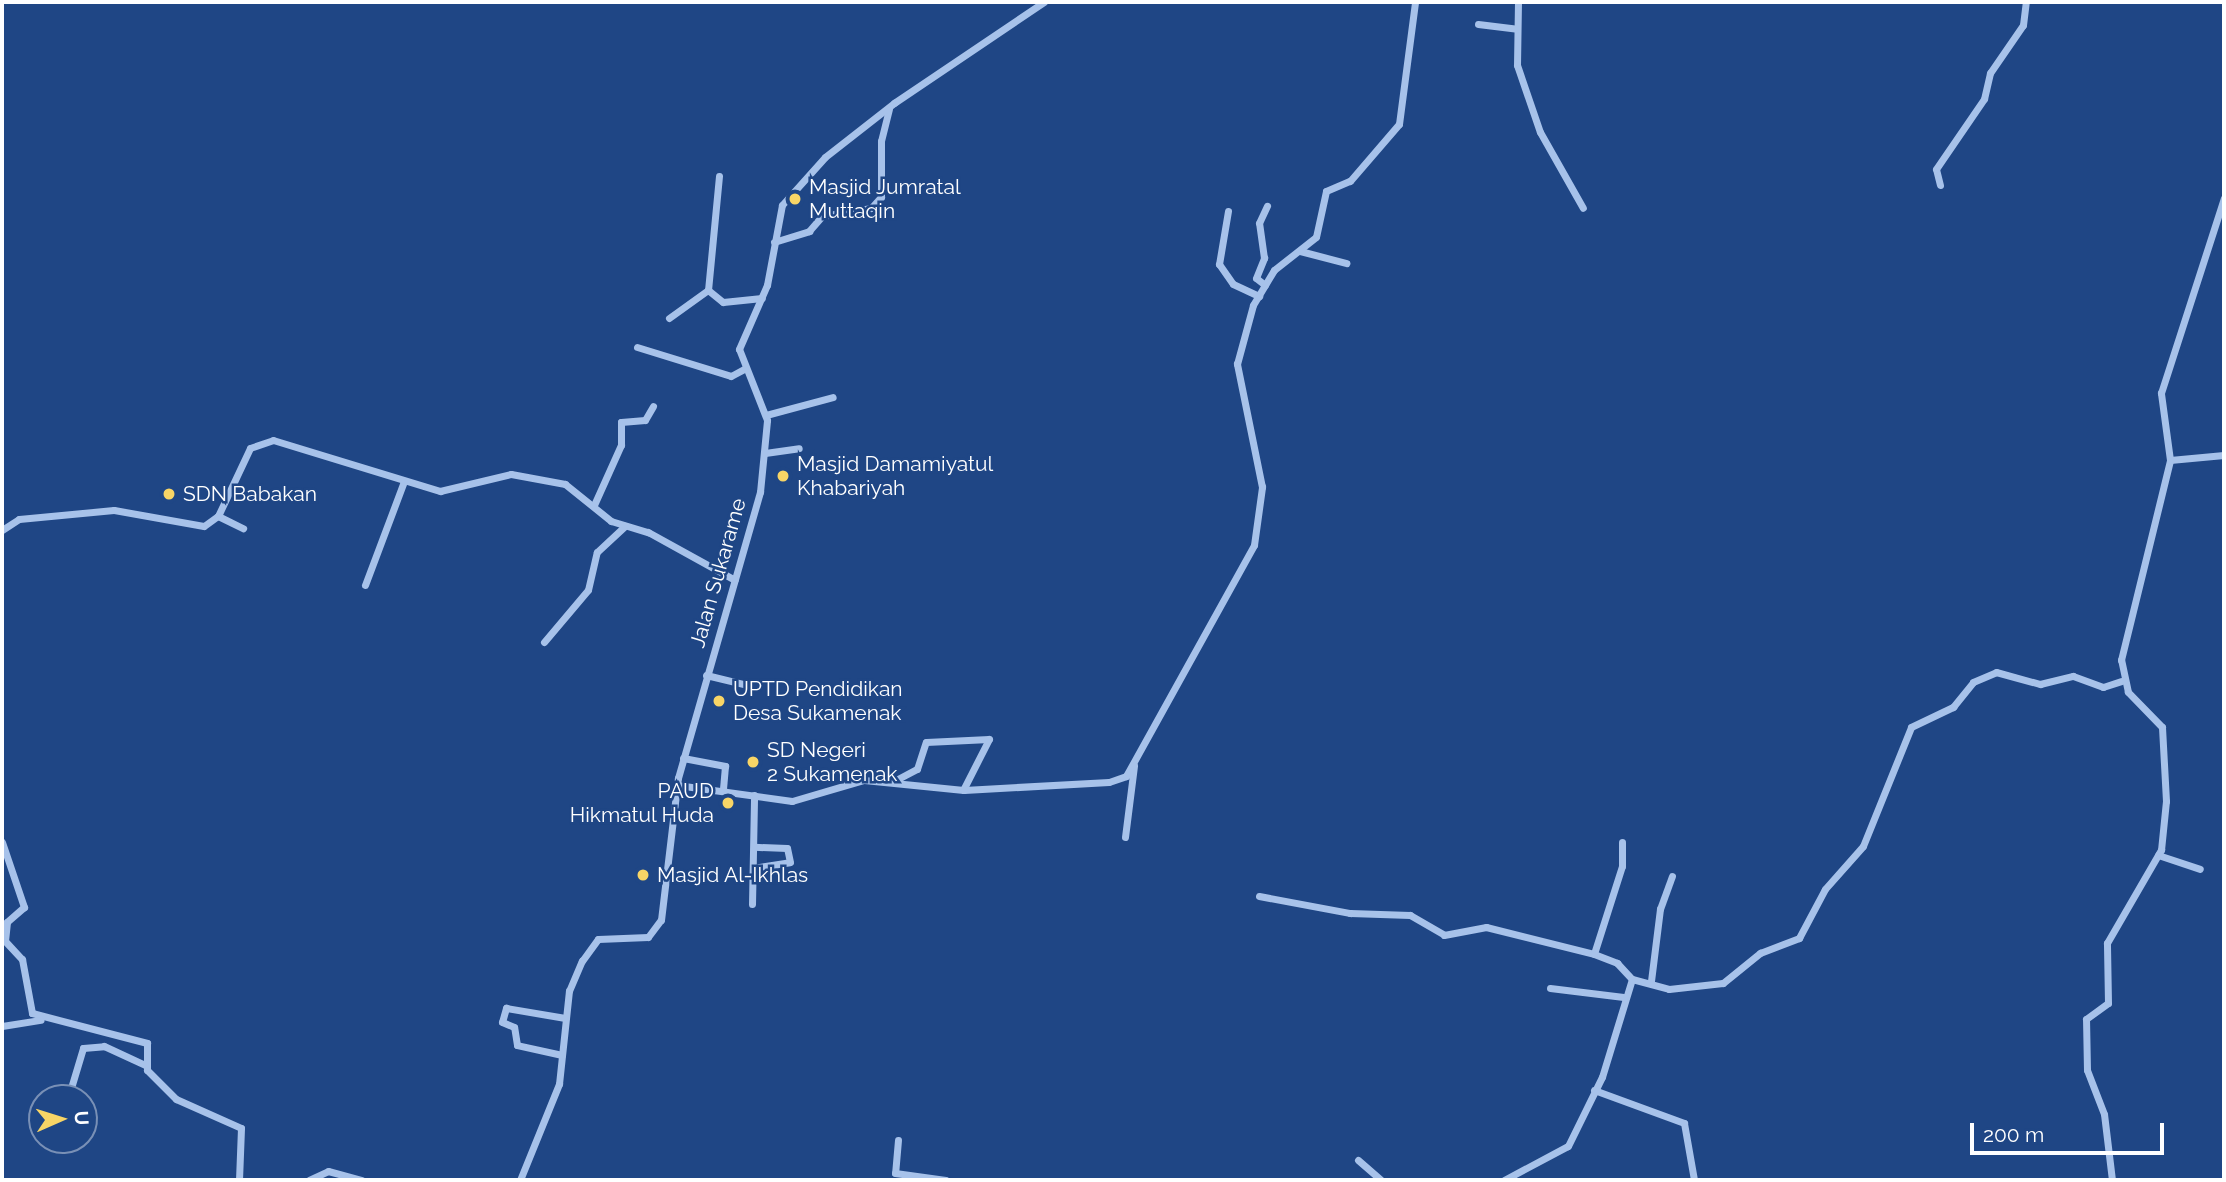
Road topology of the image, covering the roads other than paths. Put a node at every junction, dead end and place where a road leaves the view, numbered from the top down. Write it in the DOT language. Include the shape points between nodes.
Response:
graph roads {
  1 [pos="1044,2"];
  2 [pos="1415,2"];
  3 [pos="1518,2"];
  4 [pos="2026,2"];
  5 [pos="1478,24"];
  6 [pos="1513,29"];
  7 [pos="894,103"];
  8 [pos="719,176"];
  9 [pos="1940,185"];
  10 [pos="2224,198"];
  11 [pos="1267,206"];
  12 [pos="1583,208"];
  13 [pos="1228,211"];
  14 [pos="774,242"];
  15 [pos="1300,251"];
  16 [pos="1346,263"];
  17 [pos="1265,285"];
  18 [pos="708,290"];
  19 [pos="1259,296"];
  20 [pos="762,298"];
  21 [pos="669,318"];
  22 [pos="637,347"];
  23 [pos="744,369"];
  24 [pos="833,397"];
  25 [pos="653,406"];
  26 [pos="766,415"];
  27 [pos="799,448"];
  28 [pos="765,453"];
  29 [pos="2224,455"];
  30 [pos="2170,460"];
  31 [pos="404,481"];
  32 [pos="594,505"];
  33 [pos="218,516"];
  34 [pos="625,526"];
  35 [pos="243,528"];
  36 [pos="2,530"];
  37 [pos="735,580"];
  38 [pos="365,585"];
  39 [pos="544,642"];
  40 [pos="706,675"];
  41 [pos="2122,681"];
  42 [pos="747,685"];
  43 [pos="683,758"];
  44 [pos="1134,766"];
  45 [pos="893,782"];
  46 [pos="677,785"];
  47 [pos="962,790"];
  48 [pos="723,791"];
  49 [pos="754,795"];
  50 [pos="1125,836"];
  51 [pos="2,842"];
  52 [pos="1622,842"];
  53 [pos="754,846"];
  54 [pos="2158,855"];
  55 [pos="753,868"];
  56 [pos="2200,869"];
  57 [pos="1672,876"];
  58 [pos="1259,896"];
  59 [pos="752,904"];
  60 [pos="1594,954"];
  61 [pos="1632,979"];
  62 [pos="1651,981"];
  63 [pos="1550,988"];
  64 [pos="1623,997"];
  65 [pos="565,1018"];
  66 [pos="41,1020"];
  67 [pos="2,1026"];
  68 [pos="562,1055"];
  69 [pos="145,1065"];
  70 [pos="72,1084"];
  71 [pos="1594,1090"];
  72 [pos="898,1140"];
  73 [pos="1358,1160"];
  74 [pos="895,1176"];
  75 [pos="239,1180"];
  76 [pos="309,1180"];
  77 [pos="362,1180"];
  78 [pos="520,1180"];
  79 [pos="946,1180"];
  80 [pos="1381,1180"];
  81 [pos="1504,1180"];
  82 [pos="1694,1180"];
  83 [pos="2112,1180"];
  1 -- 7 [label="street, Jalan Sukarame"];
  2 -- 15 [label="street" via="1399,124 1350,181 1326,191 1316,237"];
  3 -- 6 [label="street"];
  4 -- 9 [label="street" via="2023,25 1990,73 1984,99 1936,169"];
  5 -- 6 [label="street"];
  6 -- 12 [label="street" via="1540,131"];
  7 -- 14 [label="street, Jalan Sukarame" via="789,192"];
  7 -- 14 [label="street" via="881,141 881,197 871,208 822,216 809,231"];
  8 -- 18 [label="street"];
  10 -- 30 [label="street" via="2161,393"];
  11 -- 17 [label="street" via="1259,223 1264,258 1256,278"];
  13 -- 19 [label="street" via="1219,264 1233,284"];
  14 -- 20 [label="street, Jalan Sukarame"];
  15 -- 16 [label="street"];
  15 -- 17 [label="street"];
  17 -- 19 [label="street"];
  18 -- 20 [label="street" via="723,302"];
  18 -- 21 [label="street"];
  19 -- 44 [label="street" via="1237,364 1262,487 1254,545"];
  20 -- 23 [label="street, Jalan Sukarame" via="740,340"];
  22 -- 23 [label="street" via="731,376"];
  23 -- 26 [label="street, Jalan Sukarame"];
  24 -- 26 [label="street"];
  25 -- 32 [label="street" via="645,420 621,422 621,445"];
  26 -- 28 [label="street, Jalan Sukarame"];
  27 -- 28 [label="street"];
  28 -- 37 [label="street, Jalan Sukarame"];
  29 -- 30 [label="street"];
  30 -- 41 [label="street" via="2127,628"];
  31 -- 32 [label="street" via="440,491 511,474 565,484"];
  31 -- 33 [label="street" via="262,440 250,448"];
  31 -- 38 [label="street"];
  32 -- 34 [label="street"];
  33 -- 35 [label="street"];
  33 -- 36 [label="street" via="194,527 114,510 19,519"];
  34 -- 37 [label="street"];
  34 -- 39 [label="street" via="594,557 588,590"];
  37 -- 40 [label="street, Jalan Sukarame"];
  40 -- 42 [label="street"];
  40 -- 43 [label="street, Jalan Sukarame"];
  41 -- 54 [label="street" via="2163,731 2166,801"];
  41 -- 62 [label="street" via="2103,687 2073,676 2040,684 2008,672 1978,678 1956,705 1906,733 1863,846 1825,889 1795,943 1760,953 1723,983 1669,989"];
  43 -- 46 [label="street, Jalan Sukarame"];
  43 -- 48 [label="street" via="725,766"];
  44 -- 47 [label="street" via="1117,781"];
  44 -- 50 [label="street"];
  45 -- 47 [label="street"];
  45 -- 47 [label="street" via="917,769 926,742 989,738"];
  45 -- 49 [label="street" via="864,780 810,799"];
  46 -- 48 [label="street"];
  46 -- 65 [label="street, Jalan Sukarame" via="662,920 648,937 605,936 592,944 569,990"];
  48 -- 49 [label="street"];
  49 -- 53 [label="street"];
  51 -- 66 [label="street" via="24,907 7,922 5,941 22,959 32,1013"];
  52 -- 60 [label="street" via="1622,866"];
  53 -- 55 [label="street"];
  53 -- 55 [label="street" via="787,848 790,862"];
  54 -- 56 [label="street"];
  54 -- 83 [label="street" via="2107,943 2108,1003 2085,1019 2087,1070 2107,1125"];
  55 -- 59 [label="street"];
  57 -- 62 [label="street" via="1660,909"];
  58 -- 60 [label="street" via="1350,913 1410,915 1444,936 1486,928 1540,946 1552,943"];
  60 -- 61 [label="street"];
  61 -- 62 [label="street"];
  61 -- 64 [label="street"];
  63 -- 64 [label="street"];
  64 -- 71 [label="street"];
  65 -- 68 [label="street, Jalan Sukarame"];
  65 -- 68 [label="street" via="506,1008 502,1022 514,1027 517,1045"];
  66 -- 67 [label="street"];
  66 -- 69 [label="street" via="147,1043"];
  68 -- 78 [label="street, Jalan Sukarame" via="559,1084"];
  69 -- 70 [label="street" via="103,1046 83,1048"];
  69 -- 75 [label="street" via="176,1099 241,1128"];
  71 -- 81 [label="street" via="1566,1150"];
  71 -- 82 [label="street" via="1685,1123"];
  72 -- 74 [label="street"];
  73 -- 80 [label="street"];
  74 -- 79 [label="street"];
  76 -- 77 [label="street" via="328,1171"];
}
